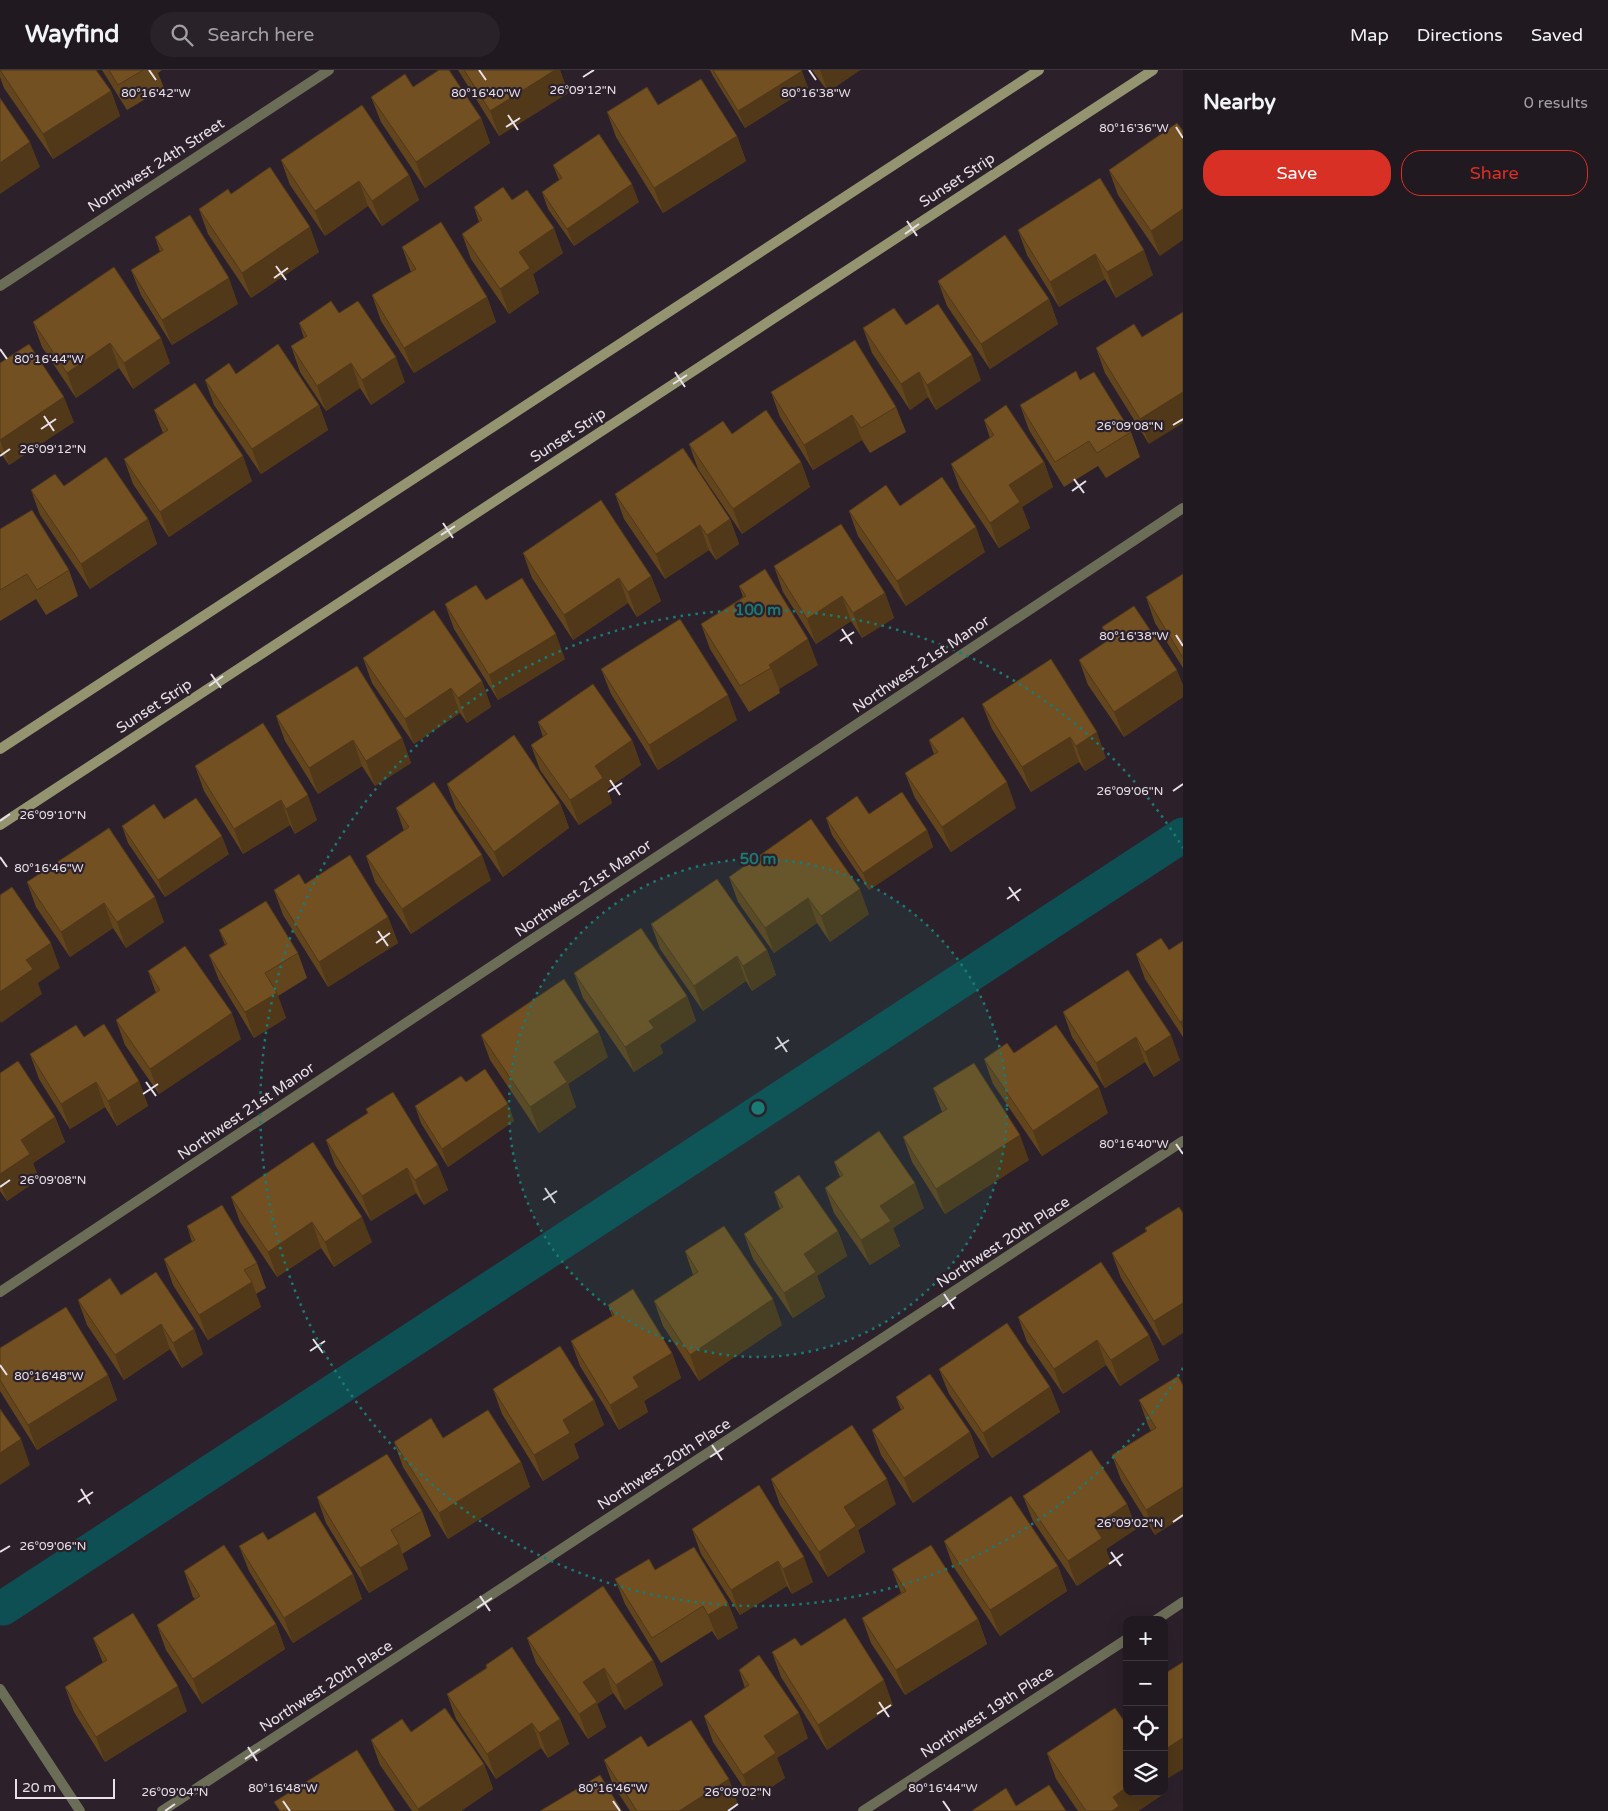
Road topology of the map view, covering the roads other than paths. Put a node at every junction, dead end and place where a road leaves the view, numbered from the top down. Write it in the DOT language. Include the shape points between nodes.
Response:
graph roads {
  1 [pos="329,70"];
  2 [pos="1039,70"];
  3 [pos="1153,70"];
  4 [pos="0,286"];
  5 [pos="1183,508"];
  6 [pos="0,749"];
  7 [pos="0,825"];
  8 [pos="1183,1141"];
  9 [pos="0,1292"];
  10 [pos="1183,1602"];
  11 [pos="1162,1616"];
  12 [pos="1123,1642"];
  13 [pos="0,1689"];
  14 [pos="80,1811"];
  15 [pos="162,1811"];
  16 [pos="863,1811"];
  1 -- 4 [label="street, Northwest 24th Street"];
  2 -- 6 [label="street"];
  3 -- 7 [label="street, Sunset Strip"];
  5 -- 9 [label="street, Northwest 21st Manor"];
  8 -- 15 [label="street, Northwest 20th Place"];
  10 -- 11 [label="street"];
  12 -- 16 [label="street, Northwest 19th Place"];
  13 -- 14 [label="street"];
}
